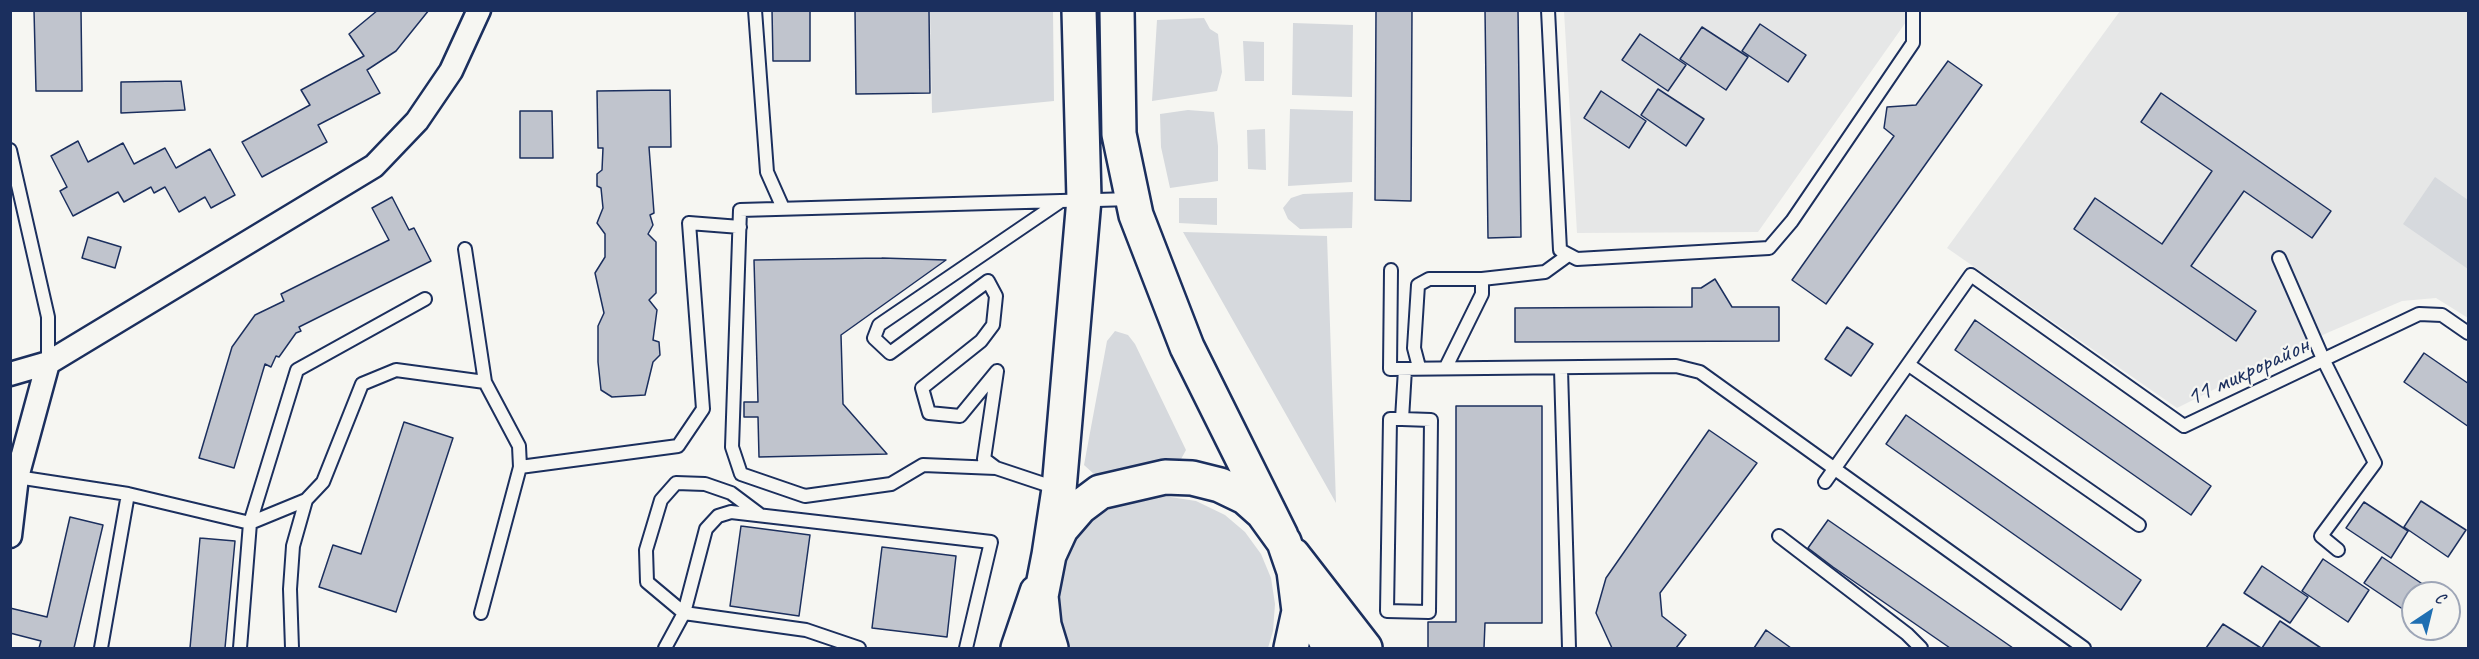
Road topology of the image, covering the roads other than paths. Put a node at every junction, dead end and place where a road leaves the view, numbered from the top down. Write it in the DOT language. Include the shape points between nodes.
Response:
graph roads {
  1 [pos="479,10"];
  2 [pos="755,10"];
  3 [pos="1079,10"];
  4 [pos="1117,10"];
  5 [pos="1548,10"];
  6 [pos="1913,10"];
  7 [pos="10,150"];
  8 [pos="1132,199"];
  9 [pos="1073,200"];
  10 [pos="783,208"];
  11 [pos="740,227"];
  12 [pos="465,249"];
  13 [pos="1567,256"];
  14 [pos="2279,258"];
  15 [pos="1391,270"];
  16 [pos="1482,279"];
  17 [pos="425,299"];
  18 [pos="2469,333"];
  19 [pos="2324,361"];
  20 [pos="48,363"];
  21 [pos="1910,365"];
  22 [pos="1419,367"];
  23 [pos="1446,368"];
  24 [pos="1404,369"];
  25 [pos="1561,369"];
  26 [pos="10,374"];
  27 [pos="485,382"];
  28 [pos="1402,419"];
  29 [pos="10,443"];
  30 [pos="520,467"];
  31 [pos="996,468"];
  32 [pos="1835,469"];
  33 [pos="18,477"];
  34 [pos="1825,482"];
  35 [pos="1059,489"];
  36 [pos="128,494"];
  37 [pos="306,500"];
  38 [pos="762,517"];
  39 [pos="250,523"];
  40 [pos="2139,525"];
  41 [pos="11,533"];
  42 [pos="1779,536"];
  43 [pos="1286,550"];
  44 [pos="2338,550"];
  45 [pos="1047,562"];
  46 [pos="481,613"];
  47 [pos="684,613"];
  48 [pos="101,648"];
  49 [pos="240,648"];
  50 [pos="292,648"];
  51 [pos="665,648"];
  52 [pos="859,648"];
  53 [pos="966,648"];
  54 [pos="1018,648"];
  55 [pos="1051,648"];
  56 [pos="1291,648"];
  57 [pos="1329,648"];
  58 [pos="1365,648"];
  59 [pos="1569,648"];
  60 [pos="1921,648"];
  61 [pos="2084,648"];
  1 -- 20 [label="street" via="451,71 424,111 374,166"];
  2 -- 10 [label="lane" via="767,172"];
  3 -- 9 [label="main road"];
  4 -- 8 [label="main road" via="1119,134"];
  5 -- 13 [label="lane" via="1560,250"];
  6 -- 13 [label="lane" via="1913,43 1792,221 1769,248 1577,259"];
  7 -- 20 [label="lane" via="48,317"];
  8 -- 9 [label="lane"];
  8 -- 43 [label="main road" via="1187,347"];
  9 -- 10 [label="lane"];
  9 -- 31 [label="lane" via="879,325 874,339 890,353 988,281 996,296 993,325 981,341 922,388 929,413 960,416 997,371 984,459"];
  9 -- 35 [label="main road"];
  10 -- 11 [label="lane" via="740,210"];
  11 -- 30 [label="lane" via="689,223 704,409 678,446"];
  11 -- 31 [label="lane" via="732,447 741,474 805,496 891,484 923,465"];
  12 -- 27 [label="lane"];
  13 -- 16 [label="lane" via="1545,272"];
  14 -- 19 [label="lane"];
  15 -- 24 [label="lane" via="1390,369"];
  16 -- 22 [label="lane" via="1429,279 1418,285 1414,348"];
  16 -- 23 [label="lane" via="1482,294"];
  17 -- 39 [label="lane" via="297,370"];
  18 -- 19 [label="lane, 11 микрорайон" via="2442,315 2419,314"];
  19 -- 21 [label="lane, 11 микрорайон" via="2184,426 1971,275"];
  19 -- 44 [label="lane" via="2375,463 2321,536"];
  20 -- 26 [label="street"];
  20 -- 33 [label="street"];
  21 -- 32 [label="lane"];
  21 -- 40 [label="lane"];
  22 -- 23 [label="lane"];
  22 -- 24 [label="lane"];
  23 -- 25 [label="lane"];
  24 -- 28 [label="lane"];
  25 -- 32 [label="lane" via="1676,366 1700,372"];
  25 -- 59 [label="lane"];
  27 -- 30 [label="lane" via="519,446"];
  27 -- 37 [label="lane" via="396,370 362,384 322,482"];
  28 -- 28 [label="lane" via="1431,420 1429,612 1387,611 1390,419"];
  29 -- 33 [label="street"];
  30 -- 46 [label="lane"];
  31 -- 35 [label="lane"];
  32 -- 34 [label="lane"];
  32 -- 61 [label="lane"];
  33 -- 36 [label="lane"];
  33 -- 41 [label="street"];
  35 -- 45 [label="main road"];
  36 -- 39 [label="lane"];
  36 -- 48 [label="lane"];
  37 -- 39 [label="lane"];
  37 -- 50 [label="lane" via="293,546"];
  38 -- 47 [label="lane" via="731,512 718,516 706,529"];
  38 -- 47 [label="lane" via="731,493 705,484 676,483 661,500 646,550 646,582"];
  38 -- 53 [label="lane" via="991,542"];
  39 -- 49 [label="lane"];
  42 -- 60 [label="lane"];
  43 -- 45 [label="main road" via="1263,513 1245,497 1220,484 1166,477 1100,492 1061,529"];
  43 -- 56 [label="main road" via="1299,611"];
  43 -- 57 [label="main road"];
  43 -- 58 [label="main road"];
  45 -- 54 [label="main road"];
  45 -- 55 [label="main road" via="1041,596"];
  47 -- 51 [label="lane"];
  47 -- 52 [label="lane" via="806,630"];
}
